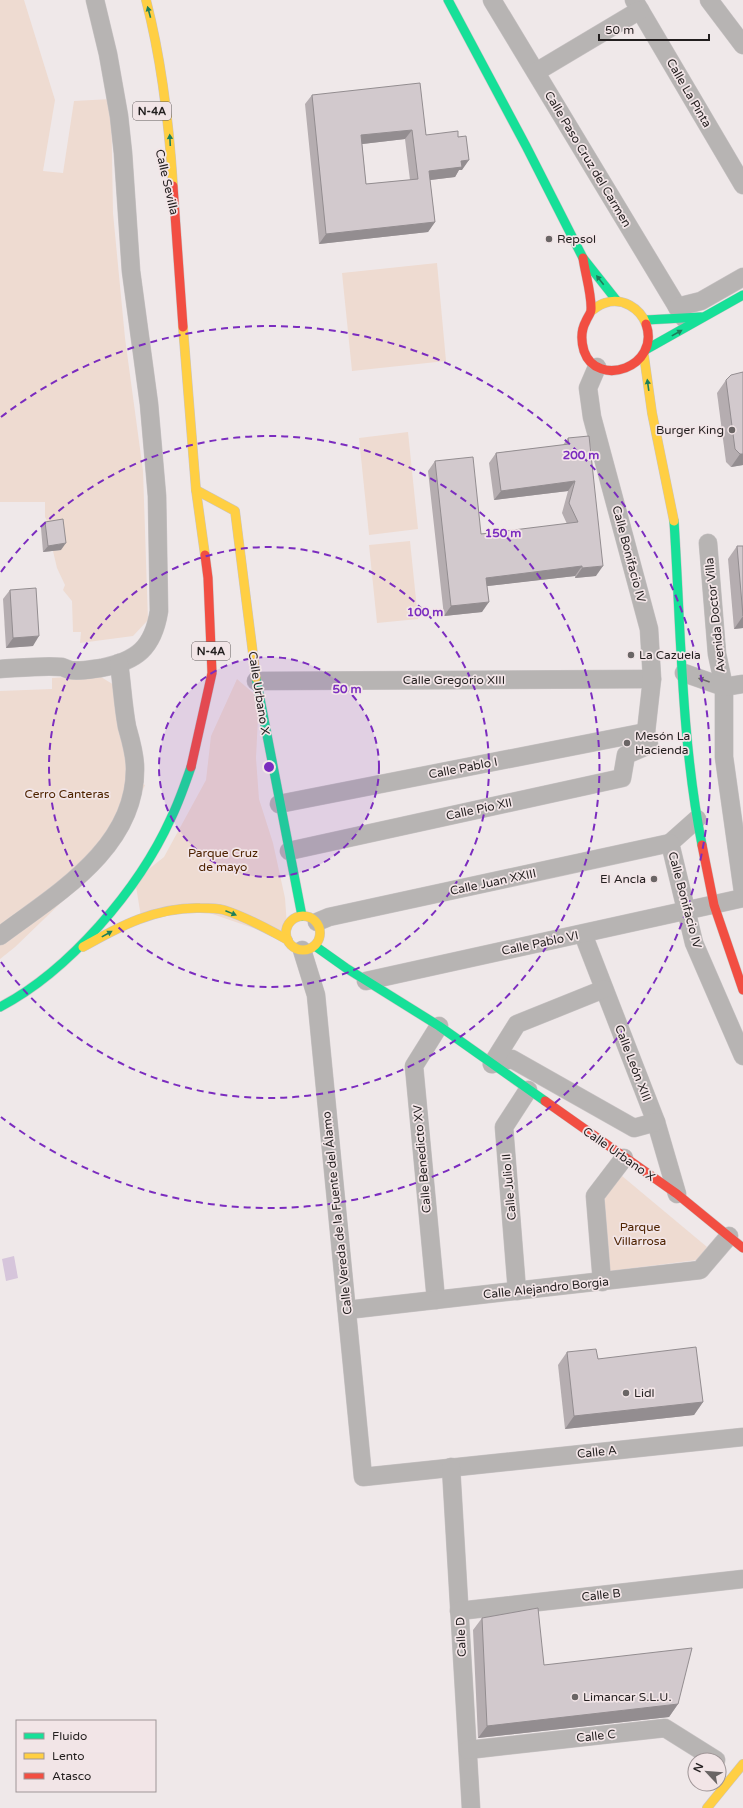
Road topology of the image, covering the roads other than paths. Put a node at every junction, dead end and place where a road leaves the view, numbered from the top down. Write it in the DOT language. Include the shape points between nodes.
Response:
graph roads {
  1 [pos="95,0"];
  2 [pos="146,0"];
  3 [pos="448,0"];
  4 [pos="492,0"];
  5 [pos="709,0"];
  6 [pos="637,5"];
  7 [pos="743,45"];
  8 [pos="536,72"];
  9 [pos="161,155"];
  10 [pos="743,185"];
  11 [pos="175,221"];
  12 [pos="583,258"];
  13 [pos="743,277"];
  14 [pos="743,295"];
  15 [pos="617,302"];
  16 [pos="591,311"];
  17 [pos="680,312"];
  18 [pos="706,317"];
  19 [pos="646,320"];
  20 [pos="646,353"];
  21 [pos="597,367"];
  22 [pos="638,395"];
  23 [pos="652,413"];
  24 [pos="196,490"];
  25 [pos="708,543"];
  26 [pos="119,663"];
  27 [pos="0,669"];
  28 [pos="684,673"];
  29 [pos="652,679"];
  30 [pos="256,681"];
  31 [pos="743,684"];
  32 [pos="724,688"];
  33 [pos="647,739"];
  34 [pos="279,804"];
  35 [pos="697,819"];
  36 [pos="670,844"];
  37 [pos="289,851"];
  38 [pos="743,892"];
  39 [pos="743,898"];
  40 [pos="714,905"];
  41 [pos="686,911"];
  42 [pos="309,919"];
  43 [pos="583,934"];
  44 [pos="0,936"];
  45 [pos="288,940"];
  46 [pos="308,948"];
  47 [pos="73,953"];
  48 [pos="366,981"];
  49 [pos="604,989"];
  50 [pos="743,990"];
  51 [pos="0,1007"];
  52 [pos="439,1026"];
  53 [pos="743,1056"];
  54 [pos="492,1064"];
  55 [pos="528,1090"];
  56 [pos="656,1122"];
  57 [pos="624,1158"];
  58 [pos="677,1194"];
  59 [pos="728,1236"];
  60 [pos="743,1248"];
  61 [pos="602,1282"];
  62 [pos="517,1291"];
  63 [pos="436,1300"];
  64 [pos="347,1310"];
  65 [pos="743,1437"];
  66 [pos="451,1467"];
  67 [pos="363,1477"];
  68 [pos="743,1579"];
  69 [pos="459,1611"];
  70 [pos="468,1750"];
  71 [pos="703,1752"];
  72 [pos="727,1765"];
  73 [pos="740,1769"];
  74 [pos="471,1808"];
  75 [pos="707,1808"];
  1 -- 26 [label="street" via="119,116 131,270 150,404 158,503 157,620 143,650"];
  11 -- 2 [label="main road, Calle Sevilla / N-4A, one-way" via="169,126 154,31"];
  3 -- 12 [label="main road"];
  4 -- 8 [label="street, Calle Paso Cruz del Carmen"];
  5 -- 7 [label="street"];
  6 -- 8 [label="street"];
  6 -- 10 [label="street, Calle La Pinta"];
  8 -- 17 [label="street, Calle Paso Cruz del Carmen"];
  9 -- 11 [label="main road, Calle Sevilla / N-4A"];
  11 -- 24 [label="main road, N-4A"];
  15 -- 12 [label="main road, one-way"];
  12 -- 16 [label="main road"];
  13 -- 17 [label="street"];
  14 -- 18 [label="main road"];
  15 -- 16 [label="main road" via="604,303"];
  15 -- 19 [label="main road" via="629,304"];
  16 -- 21 [label="main road" via="583,321 580,337 582,349 588,360"];
  17 -- 18 [label="main road"];
  17 -- 19 [label="main road"];
  20 -- 18 [label="main road, one-way"];
  19 -- 20 [label="main road" via="650,332"];
  20 -- 21 [label="main road" via="623,374"];
  23 -- 20 [label="main road, one-way"];
  21 -- 29 [label="street, Calle Bonifacio IV" via="588,388 592,417 649,630"];
  22 -- 23 [label="main road"];
  23 -- 28 [label="main road" via="674,519"];
  24 -- 30 [label="main road, Calle Urbano X" via="235,511"];
  24 -- 47 [label="main road, N-4A" via="208,578 212,673 192,763 171,819 142,870 103,923"];
  25 -- 32 [label="street, Avenida Doctor Villa" via="717,654"];
  26 -- 27 [label="street" via="78,670 61,667"];
  26 -- 44 [label="street" via="134,762 134,783 127,811 112,839 72,883"];
  32 -- 28 [label="street, one-way"];
  28 -- 35 [label="main road"];
  29 -- 30 [label="street, Calle Gregorio XIII"];
  29 -- 33 [label="street, Calle Bonifacio IV"];
  30 -- 34 [label="main road, Calle Urbano X"];
  31 -- 32 [label="street"];
  32 -- 38 [label="street" via="724,757"];
  33 -- 34 [label="street, Calle Pablo I"];
  33 -- 37 [label="street, Calle Pío XII" via="626,755 622,778"];
  34 -- 37 [label="main road, Calle Urbano X"];
  35 -- 36 [label="street, Calle Bonifacio IV"];
  35 -- 40 [label="main road"];
  36 -- 41 [label="street, Calle Bonifacio IV"];
  36 -- 42 [label="street, Calle Juan XXIII" via="329,917"];
  37 -- 42 [label="main road, Calle Urbano X"];
  39 -- 40 [label="street, Calle Pablo VI"];
  40 -- 41 [label="street, Calle Pablo VI"];
  40 -- 50 [label="main road"];
  41 -- 43 [label="street, Calle Pablo VI"];
  41 -- 53 [label="street, Calle Bonifacio IV" via="694,943"];
  42 -- 45 [label="main road" via="292,920 287,928"];
  42 -- 46 [label="main road" via="321,935"];
  43 -- 48 [label="street, Calle Pablo VI"];
  43 -- 49 [label="street, Calle León XIII"];
  45 -- 46 [label="main road" via="293,947"];
  47 -- 45 [label="main road, one-way" via="141,917 164,909 192,907 223,910 256,923"];
  46 -- 48 [label="main road, Calle Urbano X"];
  46 -- 64 [label="street, Calle Vereda de la Fuente del Álamo" via="316,995"];
  47 -- 51 [label="main road, N-4A" via="19,997"];
  48 -- 52 [label="main road, Calle Urbano X"];
  49 -- 54 [label="street" via="517,1024"];
  49 -- 56 [label="street, Calle León XIII"];
  52 -- 54 [label="main road, Calle Urbano X"];
  52 -- 63 [label="street, Calle Benedicto XV" via="414,1066"];
  54 -- 55 [label="main road, Calle Urbano X"];
  54 -- 56 [label="street" via="512,1059 634,1128"];
  55 -- 57 [label="main road, Calle Urbano X"];
  55 -- 62 [label="street, Calle Julio II" via="504,1127"];
  56 -- 58 [label="street, Calle León XIII"];
  57 -- 58 [label="main road, Calle Urbano X"];
  57 -- 61 [label="street" via="595,1196"];
  58 -- 59 [label="main road, Calle Urbano X"];
  59 -- 60 [label="main road, Calle Urbano X"];
  59 -- 61 [label="street, Calle Alejandro Borgia" via="700,1270"];
  61 -- 62 [label="street, Calle Alejandro Borgia"];
  62 -- 63 [label="street, Calle Alejandro Borgia"];
  63 -- 64 [label="street, Calle Alejandro Borgia"];
  64 -- 67 [label="street, Calle Vereda de la Fuente del Álamo"];
  65 -- 66 [label="street, Calle A"];
  66 -- 67 [label="street, Calle A"];
  66 -- 69 [label="street, Calle D"];
  68 -- 69 [label="street, Calle B"];
  69 -- 70 [label="street, Calle D"];
  70 -- 71 [label="street, Calle C" via="665,1728"];
  70 -- 74 [label="street, Calle D"];
  72 -- 73 [label="street"];
  73 -- 75 [label="main road"];
}
